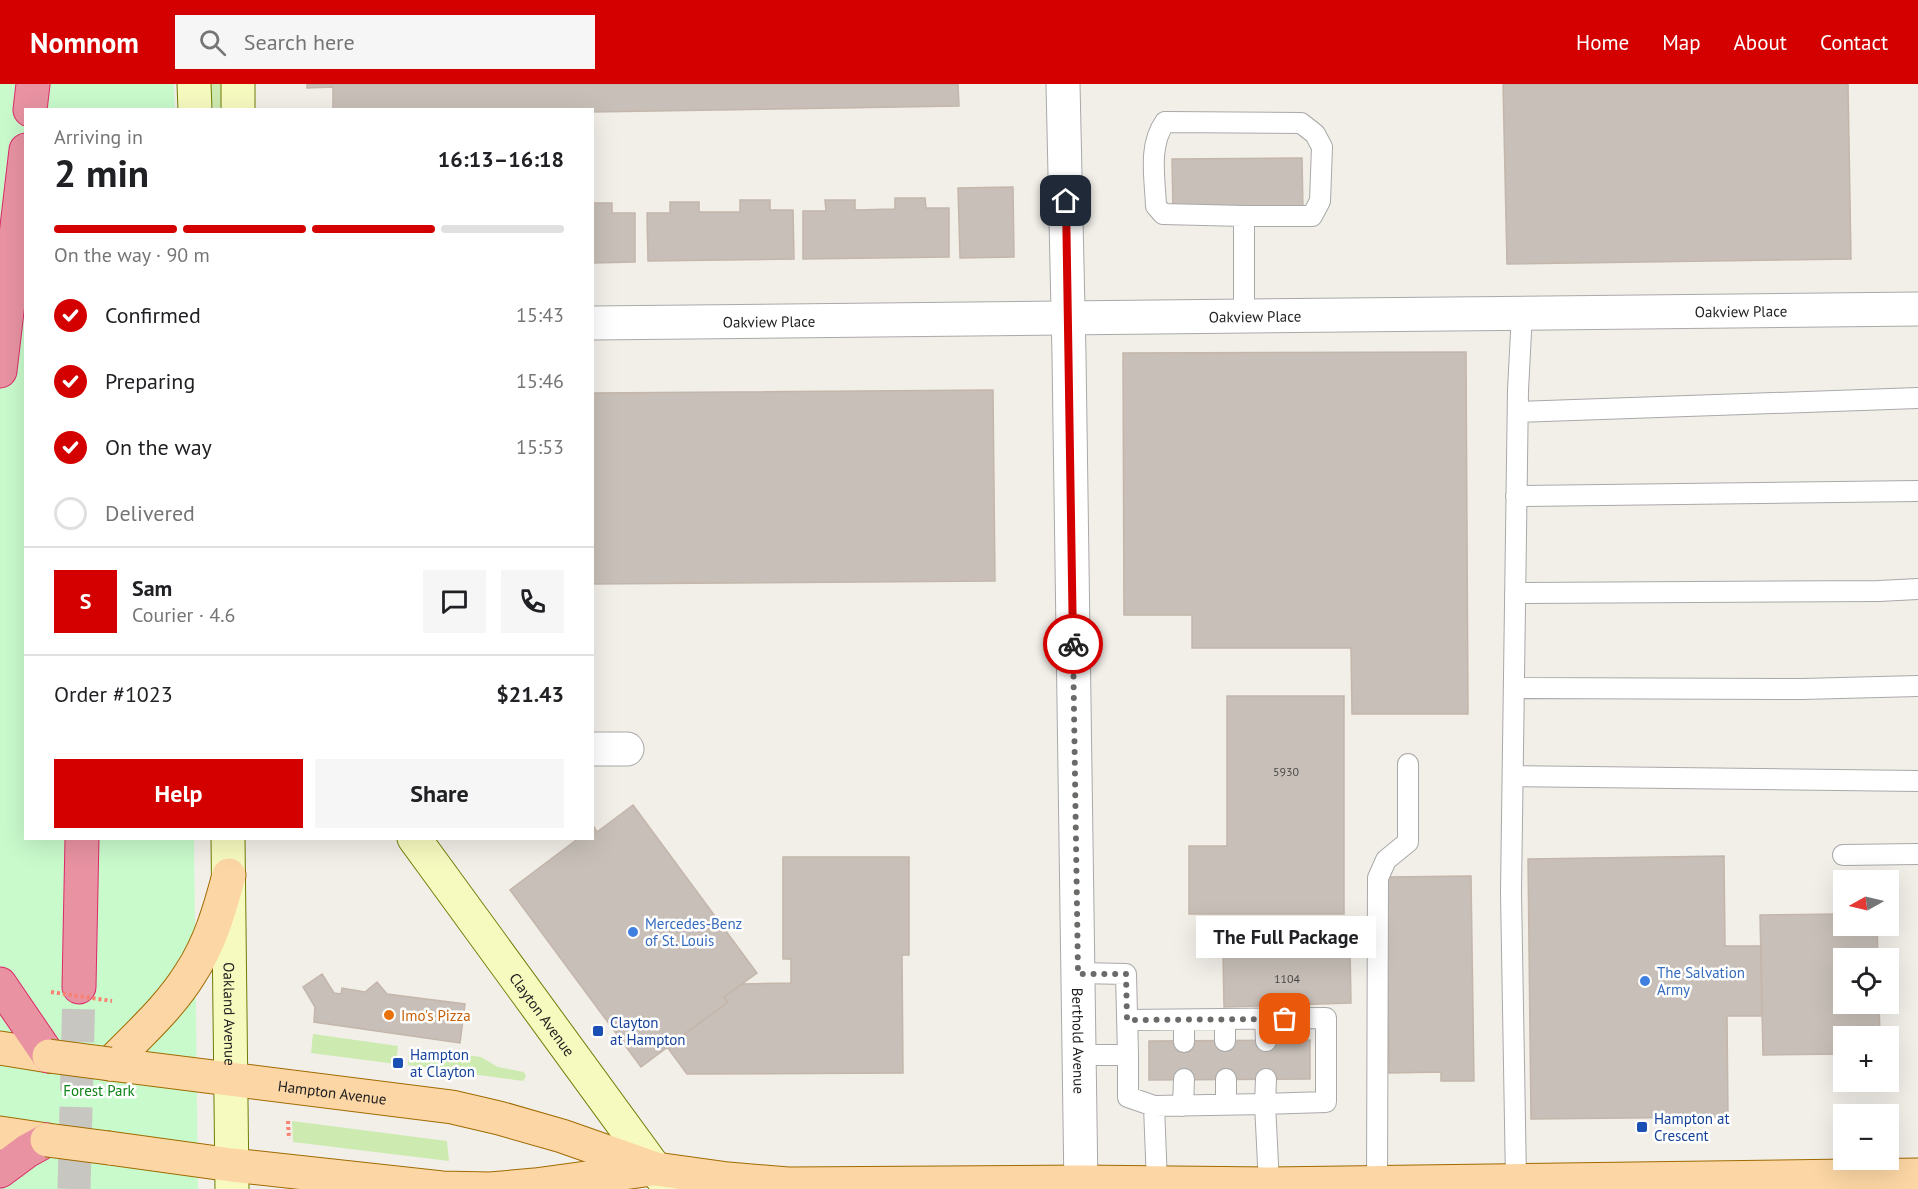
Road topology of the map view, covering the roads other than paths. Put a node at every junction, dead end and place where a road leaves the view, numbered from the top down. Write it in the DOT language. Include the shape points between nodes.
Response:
graph roads {
  1 [pos="33,84"];
  2 [pos="194,84"];
  3 [pos="238,84"];
  4 [pos="1063,84"];
  5 [pos="30,108"];
  6 [pos="195,108"];
  7 [pos="238,108"];
  8 [pos="24,167"];
  9 [pos="1244,216"];
  10 [pos="1918,309"];
  11 [pos="1522,313"];
  12 [pos="1245,316"];
  13 [pos="1068,318"];
  14 [pos="594,323"];
  15 [pos="0,371"];
  16 [pos="1918,398"];
  17 [pos="1518,412"];
  18 [pos="1918,491"];
  19 [pos="1516,496"];
  20 [pos="1918,589"];
  21 [pos="1515,593"];
  22 [pos="1918,686"];
  23 [pos="1514,687"];
  24 [pos="594,749"];
  25 [pos="627,749"];
  26 [pos="1408,764"];
  27 [pos="1513,776"];
  28 [pos="1918,781"];
  29 [pos="82,840"];
  30 [pos="228,840"];
  31 [pos="415,840"];
  32 [pos="1918,854"];
  33 [pos="1843,855"];
  34 [pos="229,875"];
  35 [pos="1078,974"];
  36 [pos="0,984"];
  37 [pos="65,989"];
  38 [pos="1265,1019"];
  39 [pos="1127,1020"];
  40 [pos="1184,1020"];
  41 [pos="1225,1020"];
  42 [pos="1225,1041"];
  43 [pos="1266,1041"];
  44 [pos="1184,1042"];
  45 [pos="0,1048"];
  46 [pos="1128,1054"];
  47 [pos="1079,1055"];
  48 [pos="49,1056"];
  49 [pos="110,1064"];
  50 [pos="231,1079"];
  51 [pos="1184,1079"];
  52 [pos="1226,1079"];
  53 [pos="1266,1079"];
  54 [pos="1226,1104"];
  55 [pos="1265,1104"];
  56 [pos="1154,1106"];
  57 [pos="1183,1106"];
  58 [pos="0,1133"];
  59 [pos="47,1140"];
  60 [pos="0,1171"];
  61 [pos="1918,1175"];
  62 [pos="232,1177"];
  63 [pos="663,1179"];
  64 [pos="1516,1180"];
  65 [pos="1157,1183"];
  66 [pos="1673,1183"];
  67 [pos="1269,1184"];
  68 [pos="1575,1184"];
  69 [pos="1377,1185"];
  70 [pos="1081,1186"];
  1 -- 5 [label="highway"];
  2 -- 6 [label="street"];
  3 -- 7 [label="street"];
  4 -- 13 [label="street, Berthold Avenue"];
  8 -- 15 [label="highway"];
  9 -- 9 [label="lane" via="1312,216 1320,201 1322,147 1315,134 1301,123 1165,122 1154,150 1156,206 1163,213"];
  9 -- 12 [label="lane"];
  10 -- 11 [label="street, Oakview Place"];
  11 -- 12 [label="street, Oakview Place"];
  11 -- 17 [label="lane"];
  12 -- 13 [label="street, Oakview Place"];
  13 -- 14 [label="street, Oakview Place"];
  13 -- 35 [label="street, Berthold Avenue"];
  16 -- 17 [label="lane"];
  17 -- 19 [label="lane"];
  18 -- 19 [label="lane"];
  19 -- 21 [label="lane"];
  20 -- 21 [label="lane"];
  21 -- 23 [label="lane"];
  22 -- 23 [label="lane"];
  23 -- 27 [label="lane"];
  24 -- 25 [label="street"];
  26 -- 69 [label="lane" via="1408,842 1386,860 1378,878"];
  27 -- 28 [label="lane"];
  27 -- 64 [label="lane"];
  29 -- 37 [label="highway"];
  30 -- 34 [label="street, Oakland Avenue"];
  31 -- 63 [label="street, Clayton Avenue"];
  32 -- 33 [label="lane"];
  34 -- 49 [label="main road" via="207,943 191,973 162,1011"];
  34 -- 50 [label="street, Oakland Avenue"];
  35 -- 39 [label="lane" via="1126,974"];
  35 -- 47 [label="street, Berthold Avenue"];
  36 -- 48 [label="highway"];
  38 -- 41 [label="lane"];
  38 -- 43 [label="lane"];
  38 -- 55 [label="lane" via="1326,1018 1326,1102"];
  39 -- 40 [label="lane"];
  39 -- 46 [label="lane"];
  40 -- 41 [label="lane"];
  40 -- 44 [label="lane"];
  41 -- 42 [label="lane"];
  45 -- 48 [label="main road, Hampton Avenue"];
  46 -- 47 [label="lane"];
  46 -- 56 [label="lane" via="1128,1097"];
  47 -- 70 [label="street, Berthold Avenue"];
  48 -- 49 [label="main road, Hampton Avenue, bridge"];
  49 -- 50 [label="main road, Hampton Avenue"];
  50 -- 62 [label="street, Oakland Avenue"];
  50 -- 63 [label="main road, Hampton Avenue" via="452,1107 562,1136"];
  51 -- 57 [label="lane"];
  52 -- 54 [label="lane"];
  53 -- 55 [label="lane"];
  54 -- 55 [label="lane"];
  54 -- 57 [label="lane"];
  55 -- 67 [label="lane"];
  56 -- 57 [label="lane"];
  56 -- 65 [label="lane"];
  58 -- 59 [label="main road, Hampton Avenue"];
  59 -- 60 [label="highway"];
  59 -- 62 [label="main road, Hampton Avenue, bridge" via="109,1148"];
  61 -- 66 [label="main road, Hampton Avenue"];
  62 -- 63 [label="main road, Hampton Avenue" via="490,1189"];
  63 -- 70 [label="main road, Hampton Avenue"];
  64 -- 68 [label="main road, Hampton Avenue"];
  64 -- 69 [label="main road, Hampton Avenue"];
  65 -- 67 [label="main road, Hampton Avenue"];
  65 -- 70 [label="main road, Hampton Avenue"];
  66 -- 68 [label="main road, Hampton Avenue"];
  67 -- 69 [label="main road, Hampton Avenue"];
}
